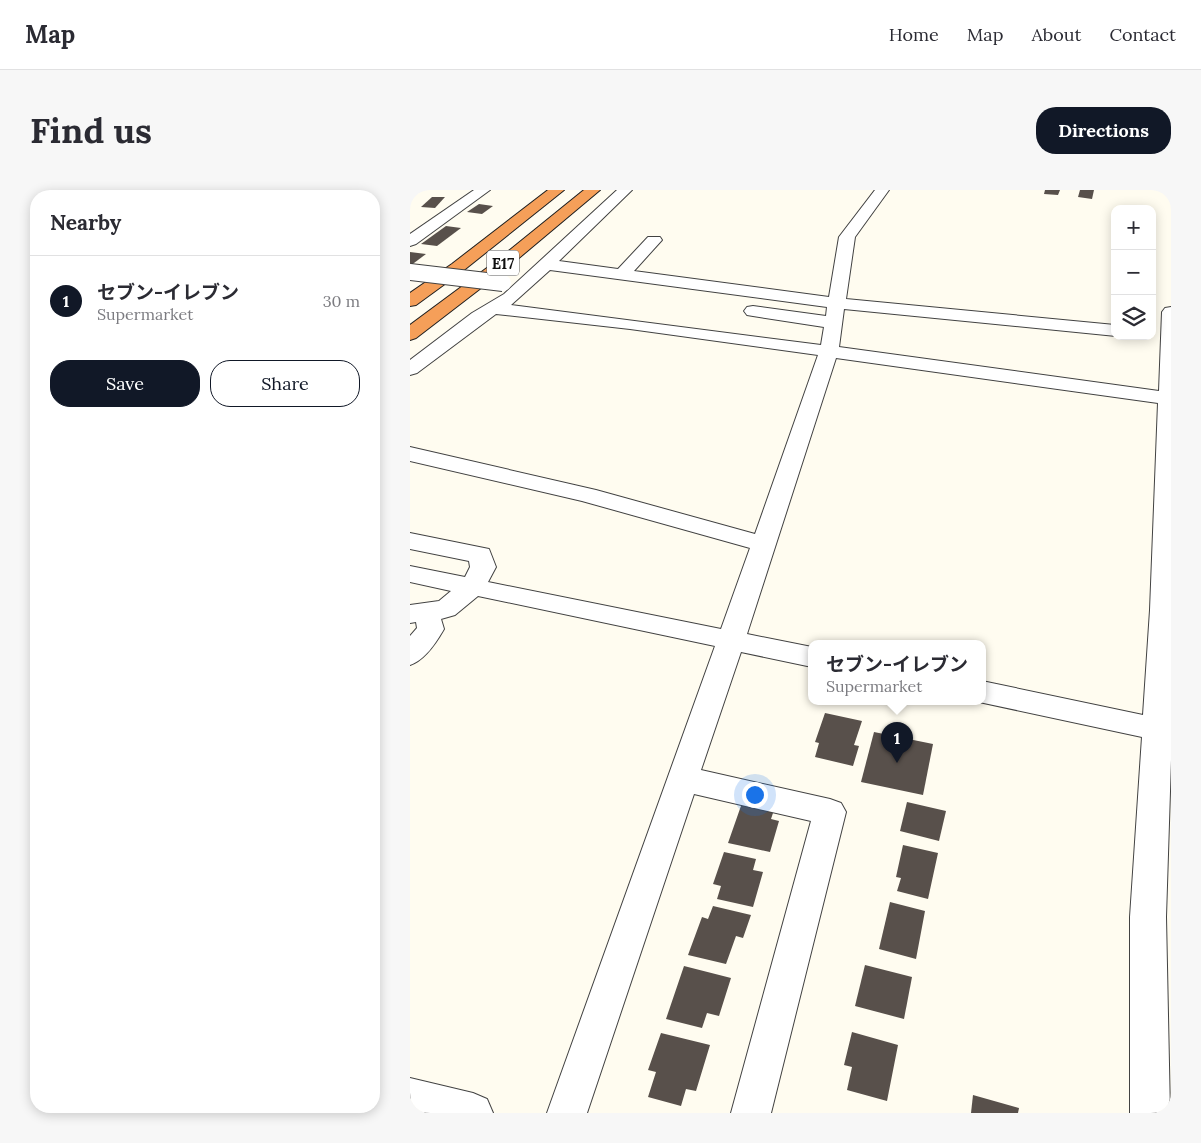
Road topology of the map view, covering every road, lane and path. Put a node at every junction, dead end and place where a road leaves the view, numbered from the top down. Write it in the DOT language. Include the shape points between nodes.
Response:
graph roads {
  1 [pos="557,190"];
  2 [pos="593,190"];
  3 [pos="625,190"];
  4 [pos="882,190"];
  5 [pos="455,191"];
  6 [pos="480,192"];
  7 [pos="418,217"];
  8 [pos="442,219"];
  9 [pos="654,240"];
  10 [pos="410,241"];
  11 [pos="544,264"];
  12 [pos="410,272"];
  13 [pos="622,274"];
  14 [pos="523,285"];
  15 [pos="410,302"];
  16 [pos="837,303"];
  17 [pos="494,308"];
  18 [pos="753,311"];
  19 [pos="1171,312"];
  20 [pos="1171,316"];
  21 [pos="834,323"];
  22 [pos="1111,331"];
  23 [pos="410,334"];
  24 [pos="1156,335"];
  25 [pos="1171,337"];
  26 [pos="829,351"];
  27 [pos="410,369"];
  28 [pos="1169,398"];
  29 [pos="410,454"];
  30 [pos="410,541"];
  31 [pos="1168,542"];
  32 [pos="763,544"];
  33 [pos="410,574"];
  34 [pos="473,587"];
  35 [pos="1167,611"];
  36 [pos="418,613"];
  37 [pos="731,640"];
  38 [pos="410,654"];
  39 [pos="808,656"];
  40 [pos="986,693"];
  41 [pos="1164,730"];
  42 [pos="684,779"];
  43 [pos="1160,921"];
  44 [pos="410,1098"];
  45 [pos="473,1113"];
  46 [pos="568,1113"];
  47 [pos="751,1113"];
  48 [pos="1150,1113"];
  1 -- 15 [label="highway, E17"];
  2 -- 23 [label="highway, E17"];
  3 -- 11 [label="street"];
  4 -- 16 [label="street" via="847,237"];
  5 -- 6 [label="street"];
  6 -- 8 [label="street"];
  7 -- 8 [label="street"];
  8 -- 10 [label="street"];
  9 -- 13 [label="street"];
  11 -- 13 [label="street"];
  11 -- 14 [label="street"];
  12 -- 14 [label="street, bridge"];
  13 -- 16 [label="street"];
  14 -- 17 [label="street"];
  16 -- 21 [label="street"];
  16 -- 22 [label="street"];
  17 -- 26 [label="street"];
  17 -- 27 [label="street"];
  18 -- 21 [label="street"];
  19 -- 20 [label="street"];
  20 -- 25 [label="street"];
  21 -- 26 [label="street"];
  24 -- 25 [label="street"];
  25 -- 28 [label="street"];
  26 -- 28 [label="street"];
  26 -- 32 [label="street"];
  28 -- 31 [label="street"];
  29 -- 32 [label="street" via="588,495"];
  30 -- 34 [label="street" via="480,555 483,567"];
  31 -- 35 [label="street"];
  32 -- 37 [label="street"];
  33 -- 34 [label="street"];
  34 -- 36 [label="street" via="446,608"];
  34 -- 37 [label="street"];
  35 -- 41 [label="street"];
  36 -- 38 [label="street" via="431,628"];
  37 -- 39 [label="street"];
  37 -- 42 [label="street"];
  40 -- 41 [label="street"];
  41 -- 43 [label="street"];
  42 -- 46 [label="street"];
  42 -- 47 [label="street" via="830,812"];
  43 -- 48 [label="street"];
  44 -- 45 [label="street"];
}
